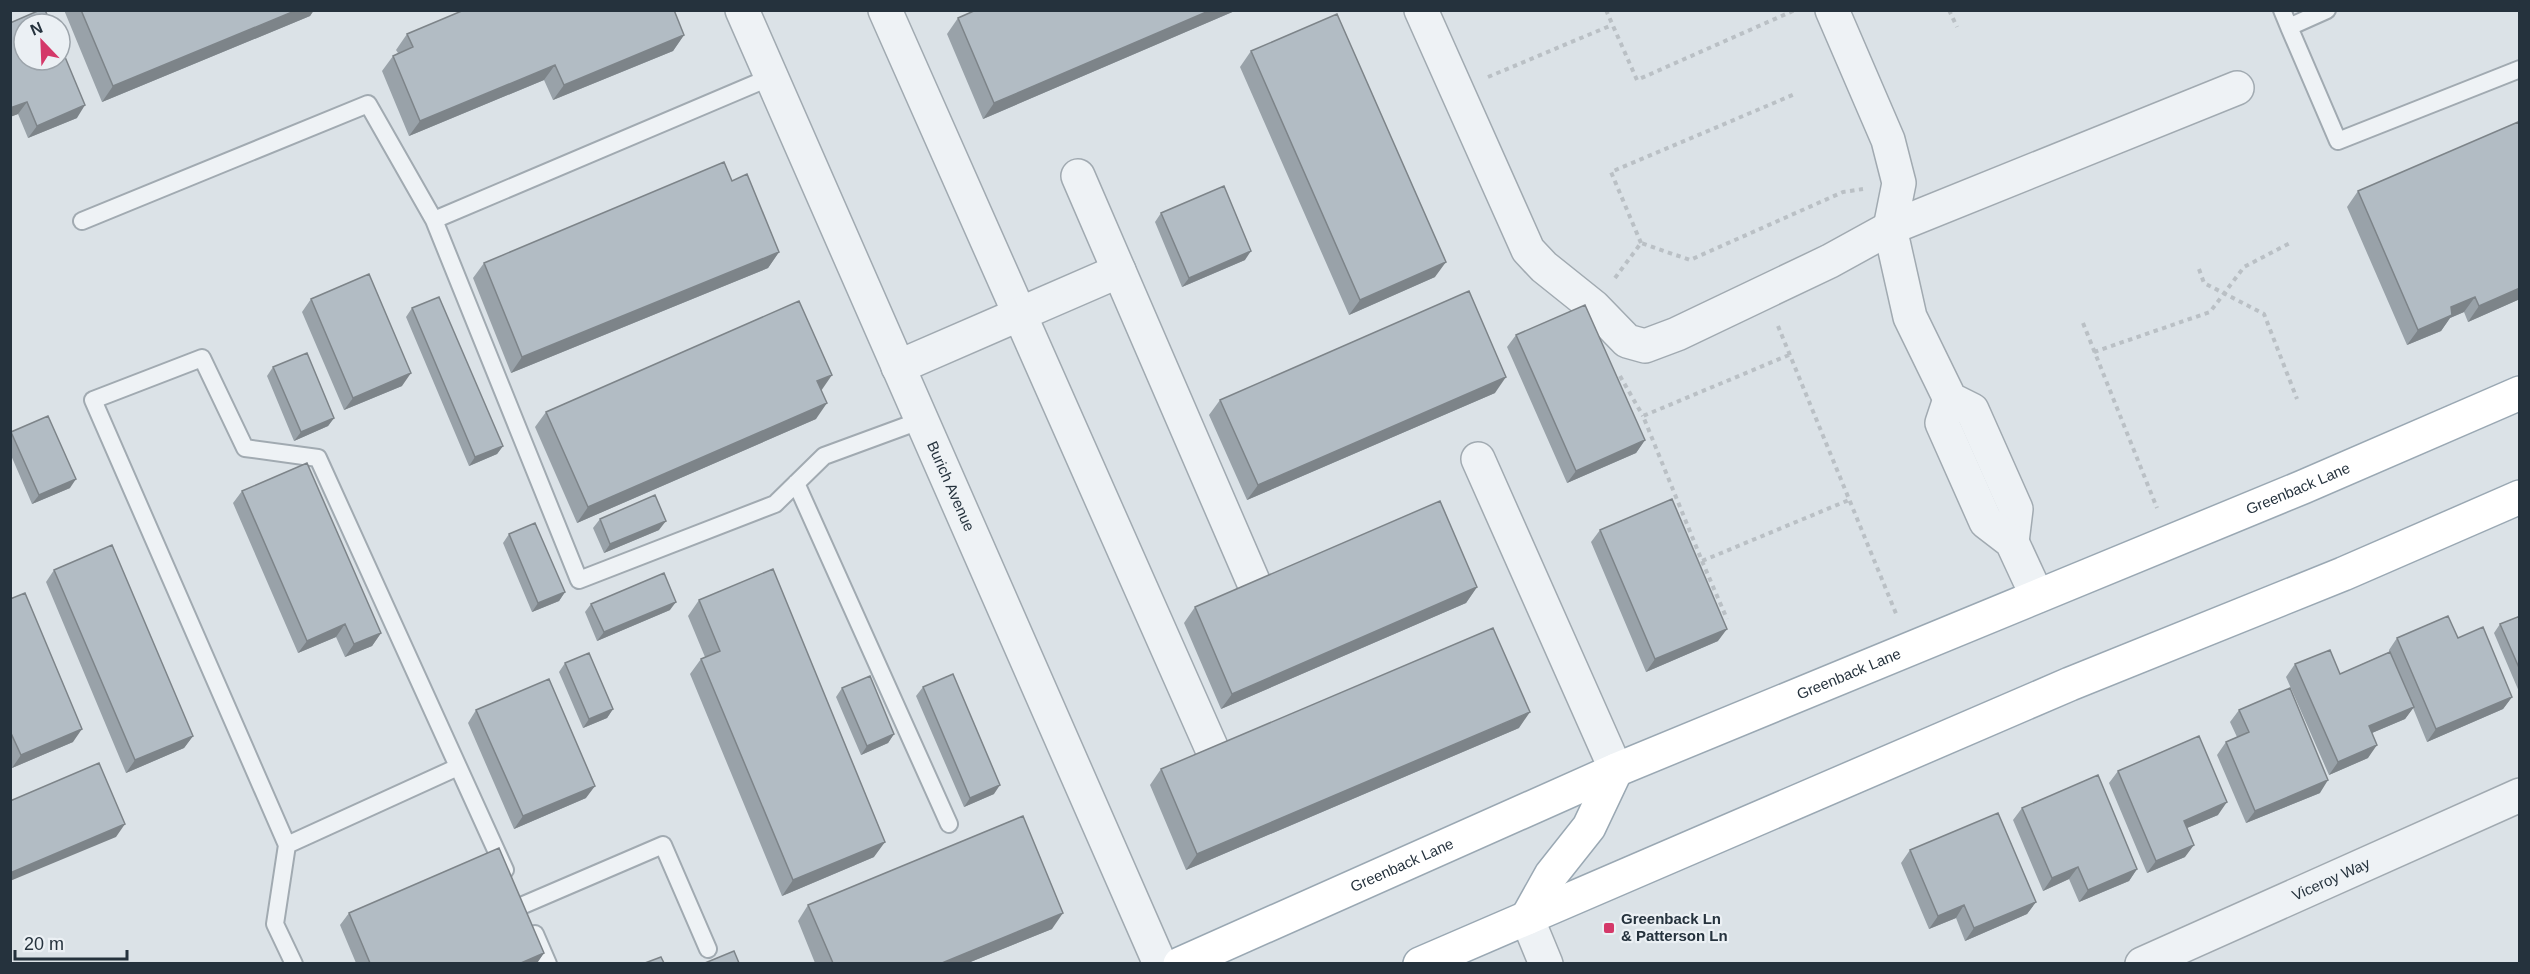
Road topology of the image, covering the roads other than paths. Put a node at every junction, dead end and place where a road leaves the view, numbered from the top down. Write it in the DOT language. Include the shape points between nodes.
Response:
graph roads {
  1 [pos="742,10"];
  2 [pos="885,10"];
  3 [pos="1421,10"];
  4 [pos="1832,10"];
  5 [pos="2282,10"];
  6 [pos="2327,10"];
  7 [pos="2289,27"];
  8 [pos="2520,69"];
  9 [pos="771,76"];
  10 [pos="2237,88"];
  11 [pos="1078,176"];
  12 [pos="434,220"];
  13 [pos="82,221"];
  14 [pos="1890,228"];
  15 [pos="1119,271"];
  16 [pos="1018,314"];
  17 [pos="898,367"];
  18 [pos="2520,393"];
  19 [pos="922,420"];
  20 [pos="1478,459"];
  21 [pos="796,483"];
  22 [pos="2520,497"];
  23 [pos="1253,581"];
  24 [pos="2037,596"];
  25 [pos="1212,749"];
  26 [pos="458,767"];
  27 [pos="1616,770"];
  28 [pos="2520,795"];
  29 [pos="949,824"];
  30 [pos="287,845"];
  31 [pos="517,895"];
  32 [pos="1527,918"];
  33 [pos="708,950"];
  34 [pos="294,963"];
  35 [pos="548,963"];
  36 [pos="1160,963"];
  37 [pos="1180,963"];
  38 [pos="1420,963"];
  39 [pos="1546,963"];
  40 [pos="2142,963"];
  1 -- 9 [label="street, Burich Avenue"];
  2 -- 16 [label="street"];
  3 -- 14 [label="street" via="1528,250 1627,341 1646,346 1677,334"];
  4 -- 14 [label="street" via="1888,140 1899,183"];
  5 -- 7 [label="lane"];
  6 -- 7 [label="lane"];
  7 -- 8 [label="lane" via="2338,141"];
  9 -- 12 [label="lane"];
  9 -- 17 [label="street, Burich Avenue"];
  10 -- 14 [label="street"];
  11 -- 15 [label="street"];
  12 -- 13 [label="lane" via="368,104"];
  12 -- 21 [label="lane" via="579,580 774,504"];
  14 -- 24 [label="street" via="1910,317 1950,399 1942,423 1986,522 2012,542"];
  15 -- 16 [label="street"];
  15 -- 23 [label="street"];
  16 -- 17 [label="street"];
  16 -- 25 [label="street"];
  17 -- 19 [label="street, Burich Avenue"];
  18 -- 24 [label="main road, Greenback Lane"];
  19 -- 21 [label="lane" via="824,456"];
  19 -- 36 [label="street, Burich Avenue"];
  20 -- 27 [label="street"];
  21 -- 29 [label="lane"];
  22 -- 32 [label="main road" via="2343,574 2070,684"];
  24 -- 27 [label="main road, Greenback Lane"];
  26 -- 30 [label="lane"];
  26 -- 30 [label="lane" via="318,458 244,448 202,358 93,400"];
  26 -- 31 [label="lane"];
  27 -- 32 [label="main road" via="1588,827 1551,874"];
  27 -- 37 [label="main road, Greenback Lane"];
  28 -- 40 [label="street, Viceroy Way"];
  30 -- 34 [label="lane" via="275,924"];
  31 -- 33 [label="lane" via="663,845"];
  31 -- 35 [label="lane"];
  32 -- 38 [label="main road"];
  32 -- 39 [label="street"];
}
